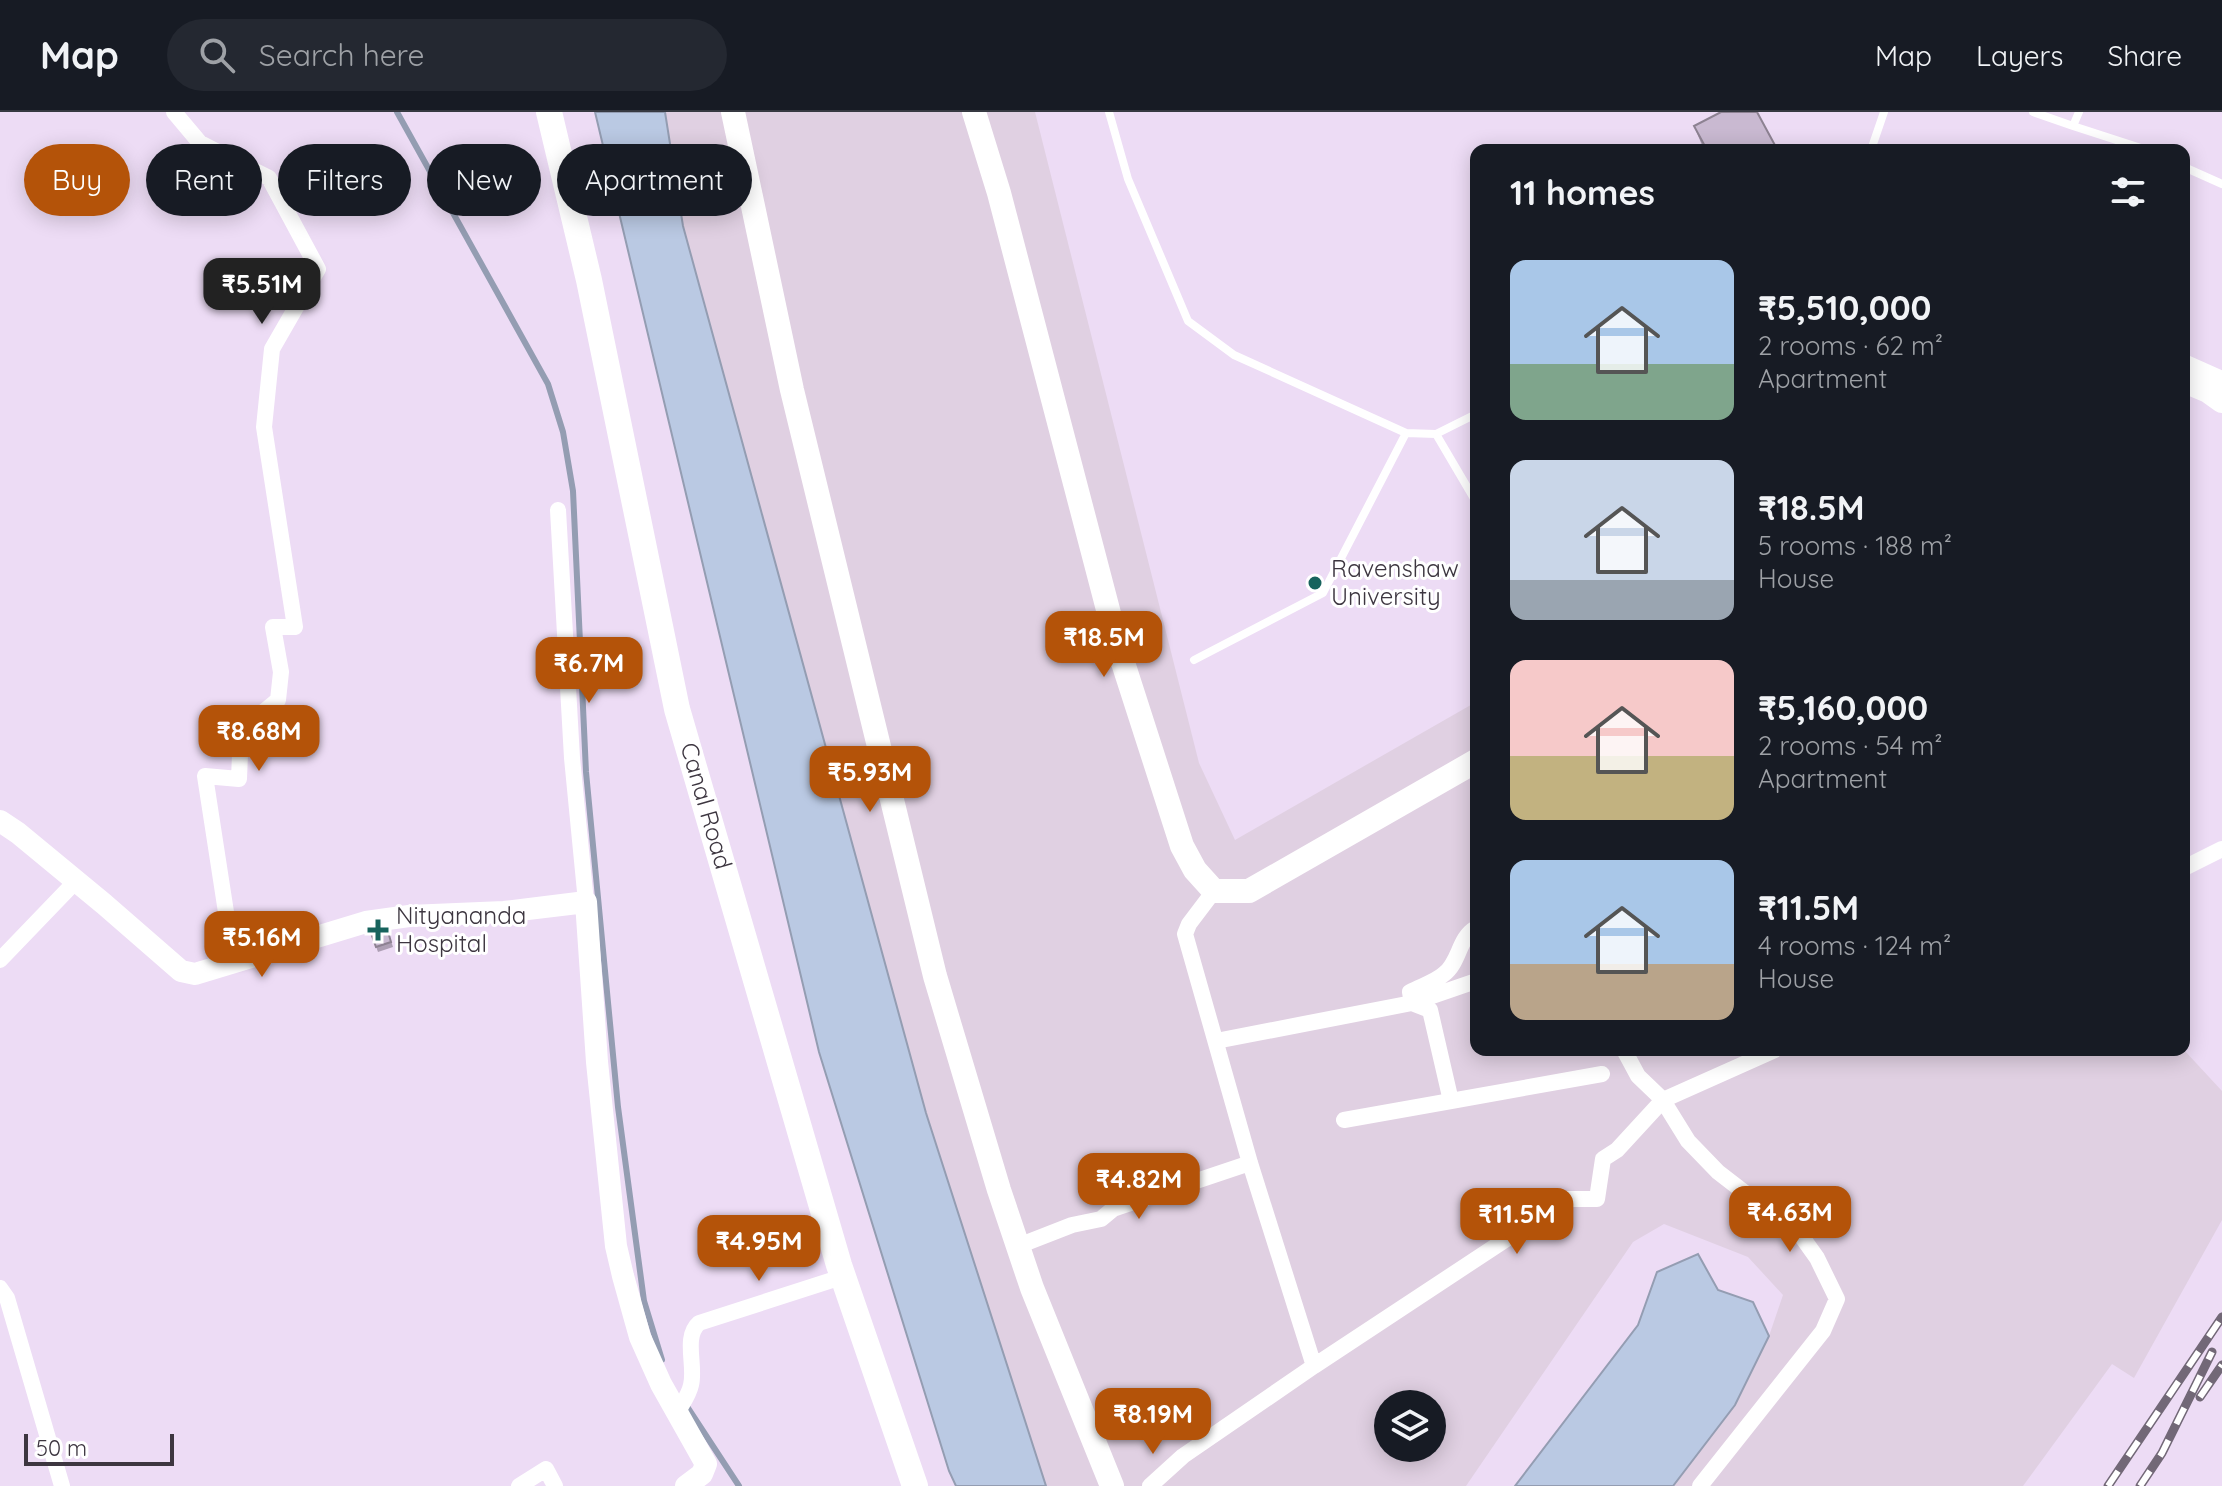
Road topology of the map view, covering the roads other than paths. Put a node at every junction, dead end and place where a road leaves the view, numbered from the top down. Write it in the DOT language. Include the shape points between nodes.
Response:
graph roads {
  1 [pos="174,112"];
  2 [pos="549,112"];
  3 [pos="733,112"];
  4 [pos="974,112"];
  5 [pos="1109,112"];
  6 [pos="1884,112"];
  7 [pos="2033,112"];
  8 [pos="2079,112"];
  9 [pos="2073,126"];
  10 [pos="1873,144"];
  11 [pos="2128,144"];
  12 [pos="2190,170"];
  13 [pos="2222,184"];
  14 [pos="2190,365"];
  15 [pos="2222,379"];
  16 [pos="2190,384"];
  17 [pos="2222,401"];
  18 [pos="1470,417"];
  19 [pos="1406,433"];
  20 [pos="1436,434"];
  21 [pos="1470,492"];
  22 [pos="558,510"];
  23 [pos="1194,660"];
  24 [pos="1470,764"];
  25 [pos="0,821"];
  26 [pos="2222,849"];
  27 [pos="2190,865"];
  28 [pos="76,881"];
  29 [pos="1214,891"];
  30 [pos="586,902"];
  31 [pos="1470,934"];
  32 [pos="0,960"];
  33 [pos="234,964"];
  34 [pos="1470,983"];
  35 [pos="1412,1003"];
  36 [pos="1216,1041"];
  37 [pos="1627,1056"];
  38 [pos="1762,1056"];
  39 [pos="1602,1074"];
  40 [pos="1663,1100"];
  41 [pos="1451,1101"];
  42 [pos="1344,1120"];
  43 [pos="1250,1163"];
  44 [pos="1018,1246"];
  45 [pos="845,1276"];
  46 [pos="0,1288"];
  47 [pos="1314,1366"];
  48 [pos="677,1413"];
  49 [pos="62,1486"];
  50 [pos="519,1486"];
  51 [pos="555,1486"];
  52 [pos="686,1486"];
  53 [pos="915,1486"];
  54 [pos="1112,1486"];
  55 [pos="1150,1486"];
  56 [pos="1700,1486"];
  1 -- 33 [label="street" via="200,143 269,178 318,269 272,349 264,427 295,627 273,627 281,672 278,700 241,730 239,779 205,776"];
  2 -- 45 [label="main road, Canal Road" via="677,709"];
  3 -- 44 [label="main road" via="792,390 931,961"];
  4 -- 29 [label="main road" via="1117,644 1182,846"];
  5 -- 19 [label="lane" via="1128,179 1188,321 1234,355"];
  6 -- 10 [label="lane"];
  7 -- 9 [label="lane"];
  8 -- 9 [label="lane"];
  9 -- 11 [label="lane"];
  12 -- 13 [label="lane"];
  14 -- 15 [label="street"];
  16 -- 17 [label="main road"];
  18 -- 20 [label="lane"];
  19 -- 20 [label="lane"];
  19 -- 23 [label="lane" via="1323,593"];
  20 -- 21 [label="lane"];
  22 -- 30 [label="street"];
  24 -- 29 [label="main road" via="1249,891"];
  25 -- 28 [label="street"];
  26 -- 27 [label="street"];
  28 -- 32 [label="street"];
  28 -- 33 [label="street" via="181,971 205,973"];
  29 -- 36 [label="street" via="1185,934"];
  30 -- 33 [label="street" via="366,922"];
  30 -- 48 [label="street" via="616,1246 640,1337"];
  31 -- 35 [label="street" via="1445,974 1410,992"];
  34 -- 35 [label="street"];
  35 -- 36 [label="street"];
  35 -- 41 [label="street" via="1430,1010"];
  36 -- 43 [label="street"];
  37 -- 40 [label="street" via="1638,1076"];
  38 -- 40 [label="street"];
  39 -- 41 [label="street"];
  40 -- 47 [label="street" via="1603,1159 1597,1199 1567,1199"];
  40 -- 56 [label="street" via="1688,1141 1718,1172 1802,1237 1837,1299 1823,1331"];
  41 -- 42 [label="street"];
  43 -- 44 [label="street"];
  43 -- 47 [label="street"];
  44 -- 54 [label="main road"];
  45 -- 48 [label="street" via="699,1323 691,1339 688,1394"];
  45 -- 53 [label="main road, Canal Road"];
  46 -- 49 [label="street"];
  47 -- 55 [label="street" via="1183,1456"];
  48 -- 52 [label="street" via="706,1464"];
  50 -- 51 [label="street" via="546,1469"];
}
